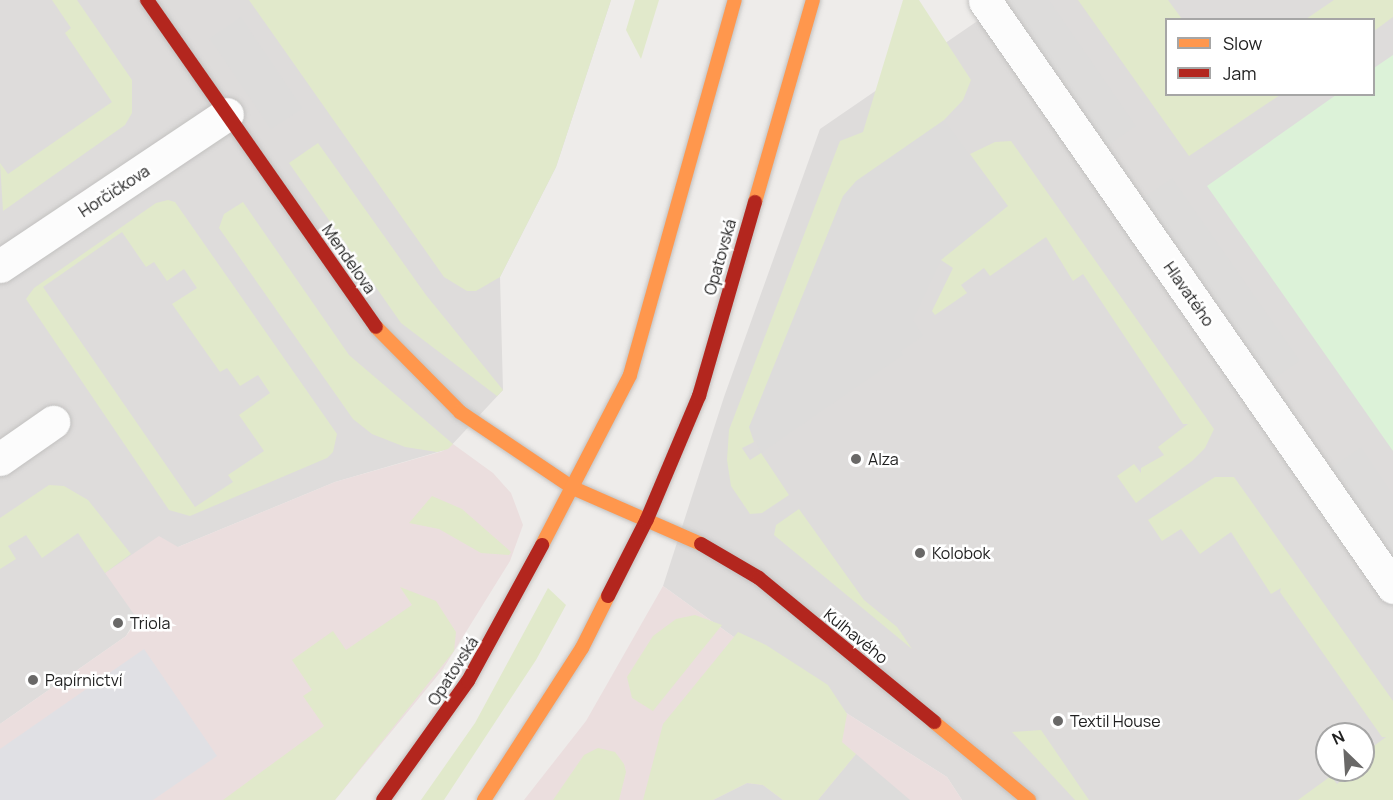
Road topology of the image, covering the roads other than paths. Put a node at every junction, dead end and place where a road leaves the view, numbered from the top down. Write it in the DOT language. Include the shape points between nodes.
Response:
graph roads {
  1 [pos="147,0"];
  2 [pos="735,0"];
  3 [pos="813,0"];
  4 [pos="985,1"];
  5 [pos="227,114"];
  6 [pos="0,266"];
  7 [pos="53,422"];
  8 [pos="0,459"];
  9 [pos="573,488"];
  10 [pos="647,519"];
  11 [pos="1393,587"];
  12 [pos="383,800"];
  13 [pos="483,800"];
  14 [pos="1029,800"];
  1 -- 5 [label="main road, Mendelova"];
  2 -- 9 [label="main road, Opatovská" via="630,375"];
  3 -- 10 [label="main road, Opatovská" via="699,396"];
  4 -- 11 [label="street, Hlavatého"];
  5 -- 6 [label="street, Horčičkova"];
  5 -- 9 [label="main road, Mendelova" via="383,336 460,412"];
  7 -- 8 [label="street"];
  9 -- 10 [label="main road"];
  9 -- 12 [label="main road, Opatovská" via="468,681"];
  10 -- 13 [label="main road, Opatovská" via="582,648"];
  10 -- 14 [label="main road, Kulhavého" via="728,557 759,578"];
}
